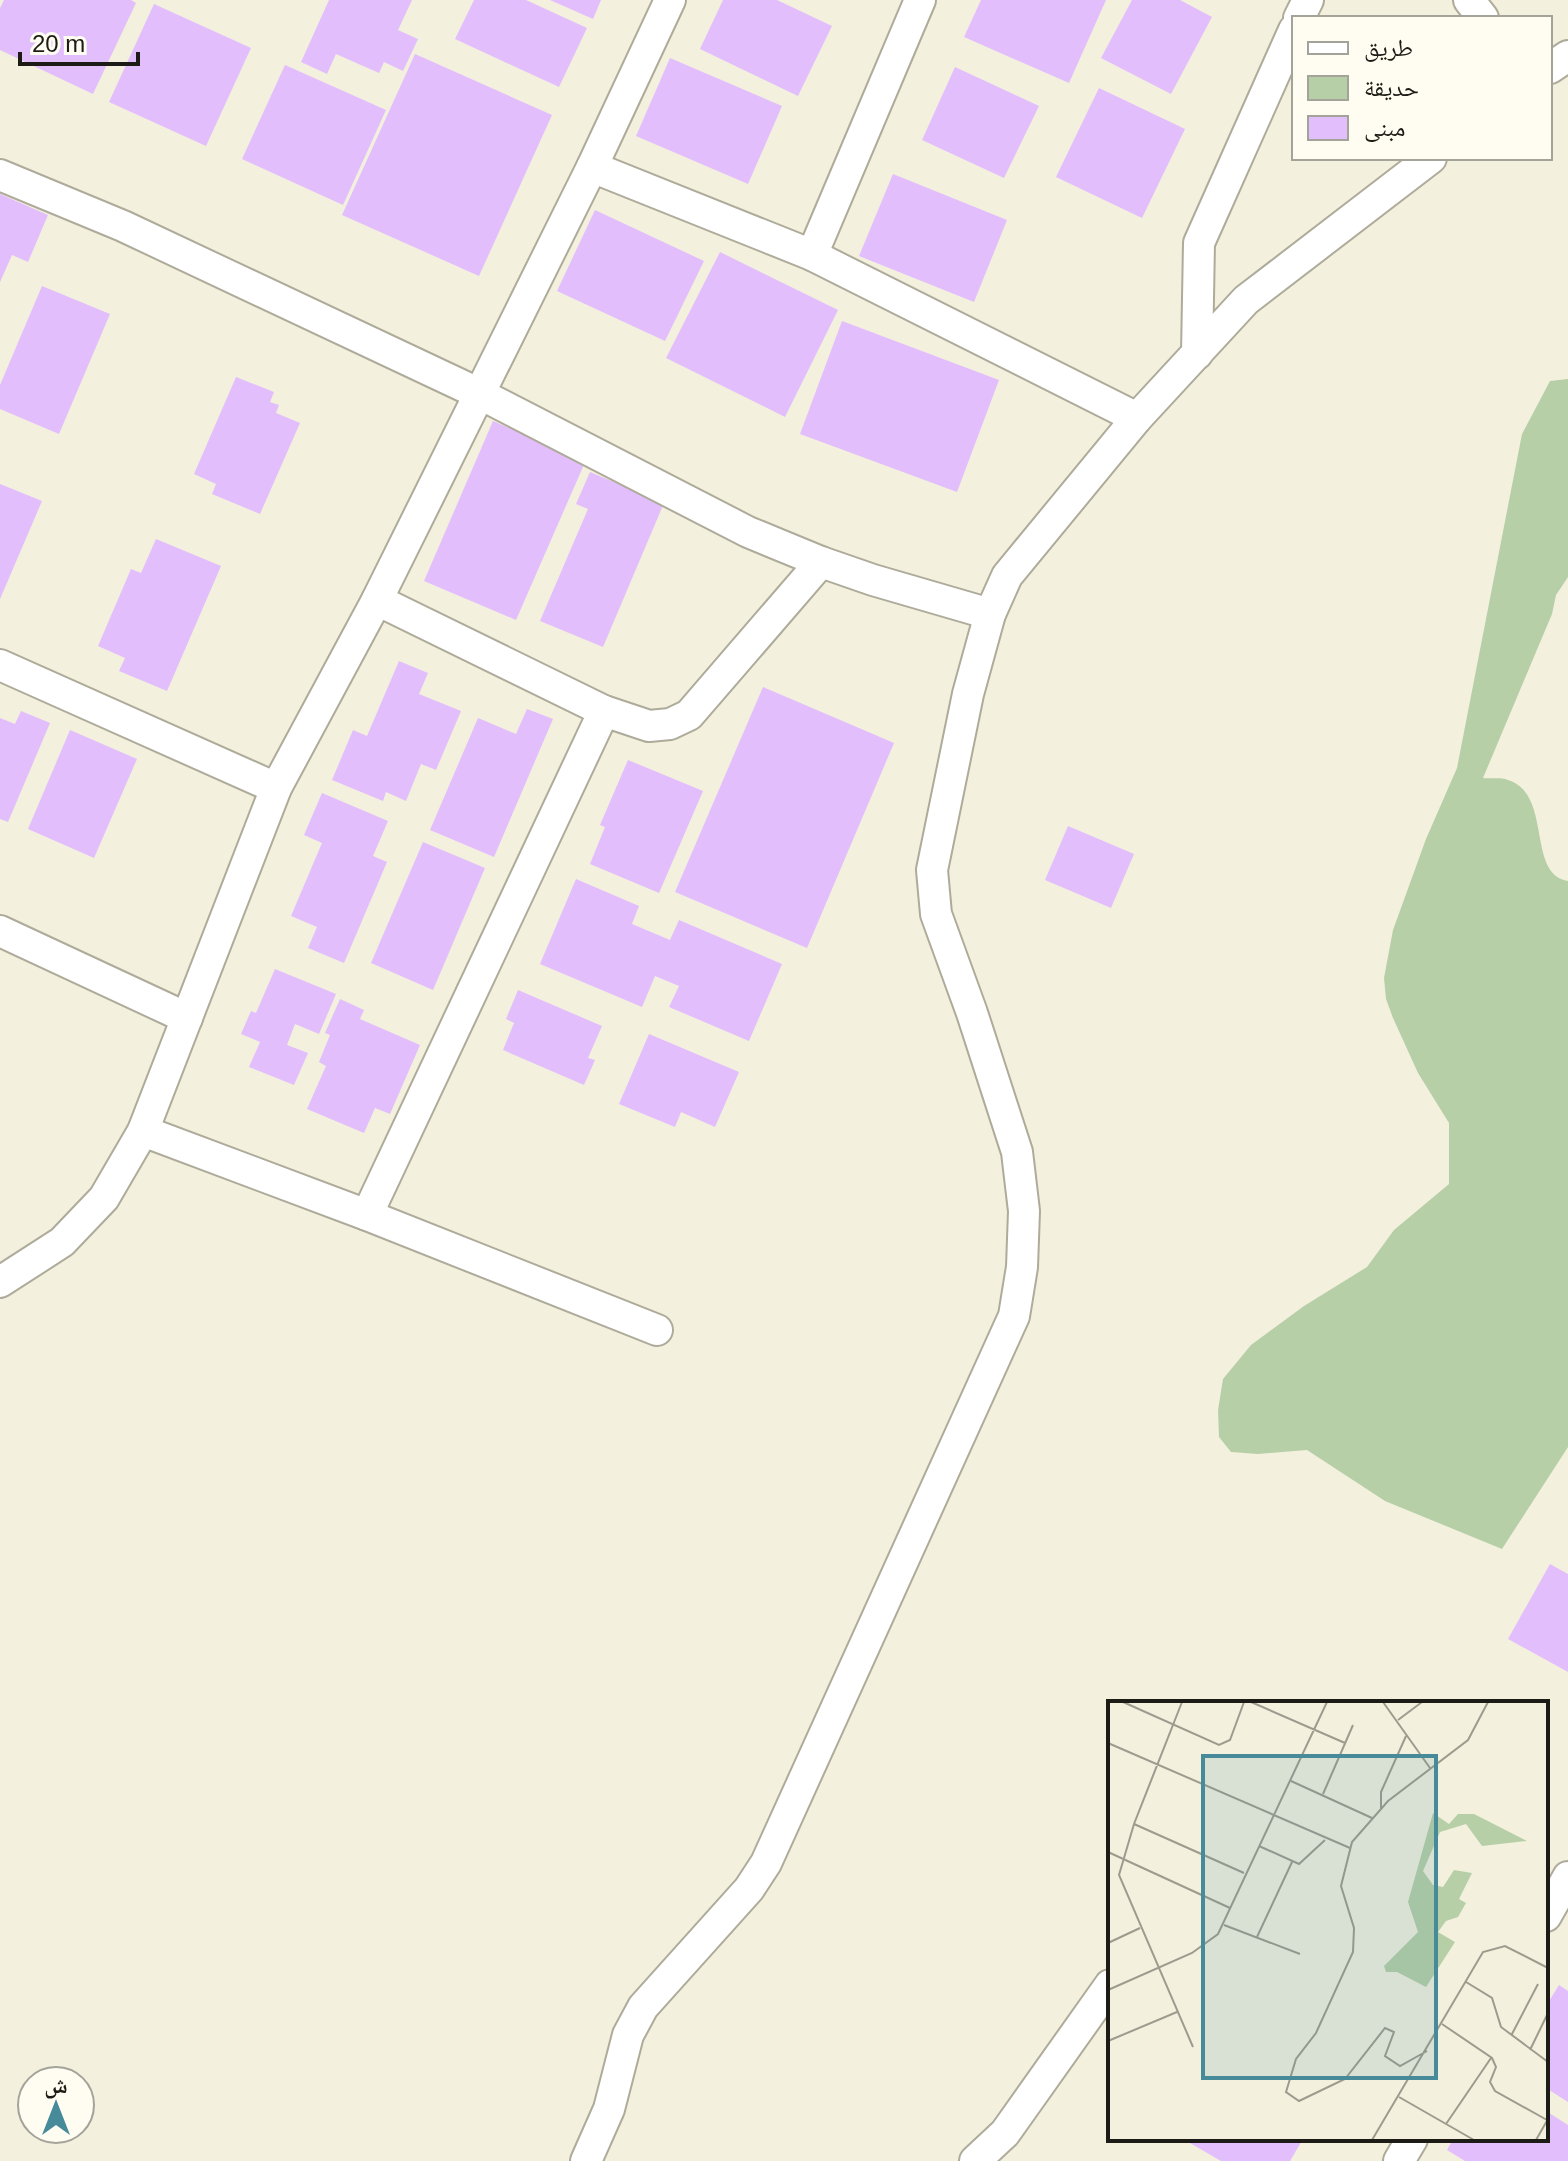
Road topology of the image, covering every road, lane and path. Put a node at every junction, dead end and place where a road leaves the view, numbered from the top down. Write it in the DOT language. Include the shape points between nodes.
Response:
graph roads {
  1 [pos="670,0"];
  2 [pos="920,0"];
  3 [pos="1469,0"];
  4 [pos="1481,16"];
  5 [pos="1292,34"];
  6 [pos="1428,160"];
  7 [pos="592,167"];
  8 [pos="0,175"];
  9 [pos="812,255"];
  10 [pos="1197,354"];
  11 [pos="480,394"];
  12 [pos="1137,418"];
  13 [pos="821,562"];
  14 [pos="377,600"];
  15 [pos="990,614"];
  16 [pos="0,665"];
  17 [pos="604,711"];
  18 [pos="276,788"];
  19 [pos="0,931"];
  20 [pos="187,1018"];
  21 [pos="143,1131"];
  22 [pos="367,1215"];
  23 [pos="0,1282"];
  24 [pos="657,1330"];
  25 [pos="1568,1877"];
  26 [pos="1548,1912"];
  27 [pos="1108,1988"];
  28 [pos="1411,2141"];
  29 [pos="586,2161"];
  30 [pos="975,2161"];
  31 [pos="1399,2161"];
  1 -- 7 [label="street"];
  2 -- 9 [label="street"];
  3 -- 4 [label="street"];
  5 -- 10 [label="street" via="1199,243"];
  6 -- 10 [label="street" via="1246,300"];
  7 -- 9 [label="street"];
  7 -- 11 [label="street"];
  8 -- 11 [label="street" via="123,226"];
  9 -- 12 [label="street"];
  10 -- 12 [label="street"];
  11 -- 13 [label="street" via="748,532"];
  11 -- 14 [label="street"];
  12 -- 15 [label="street" via="1007,576"];
  13 -- 15 [label="street"];
  13 -- 17 [label="street" via="689,715 649,726"];
  14 -- 17 [label="street"];
  14 -- 18 [label="street"];
  15 -- 29 [label="street" via="932,870 936,914 1017,1152 1024,1211 1014,1316 771,1853 749,1889 643,2007 628,2035 609,2109"];
  16 -- 18 [label="street"];
  17 -- 22 [label="street"];
  18 -- 20 [label="street"];
  19 -- 20 [label="street"];
  20 -- 21 [label="street"];
  21 -- 22 [label="street"];
  21 -- 23 [label="street" via="104,1198 62,1242"];
  22 -- 24 [label="street"];
  25 -- 26 [label="street"];
  27 -- 30 [label="street" via="1005,2133"];
  28 -- 31 [label="street"];
}
